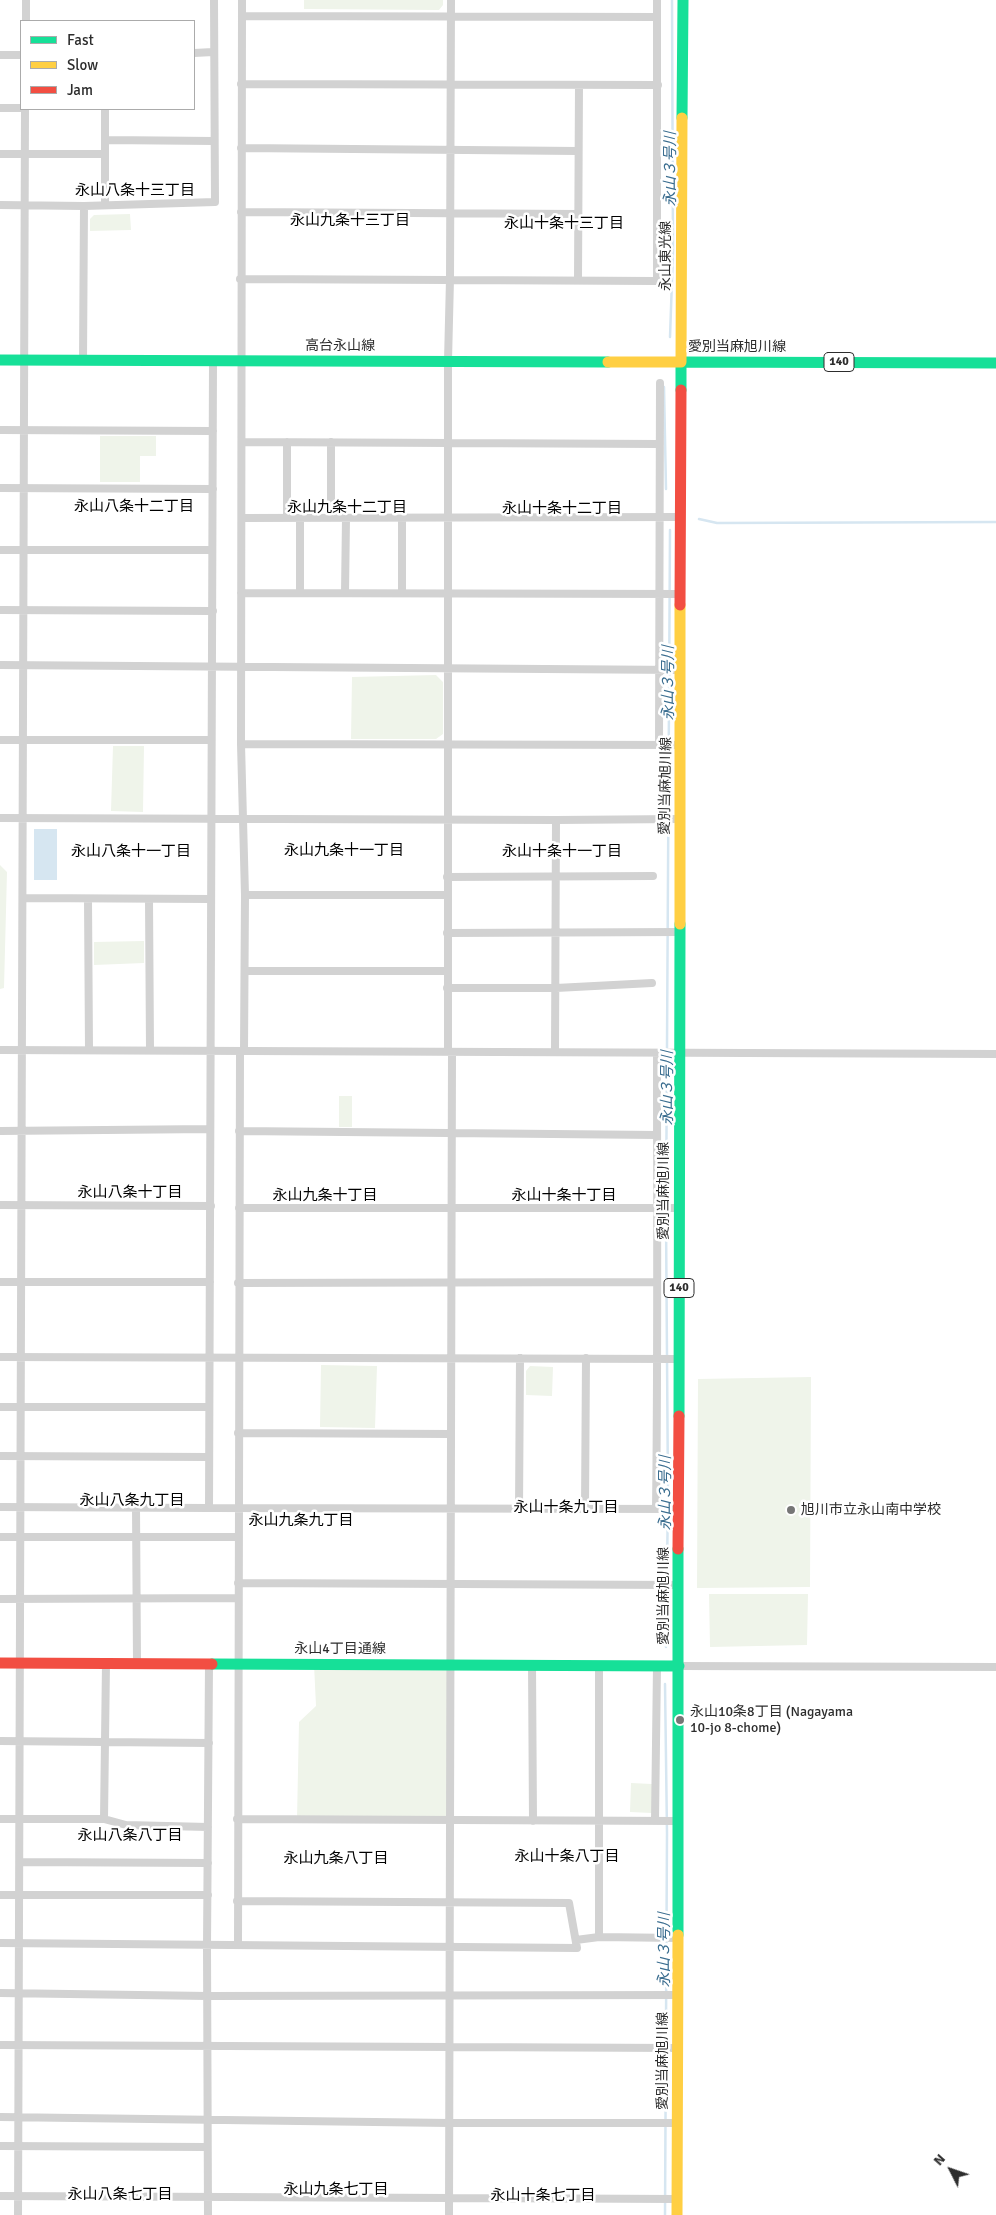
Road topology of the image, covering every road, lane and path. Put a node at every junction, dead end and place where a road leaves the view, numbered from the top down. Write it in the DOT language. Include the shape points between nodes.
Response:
graph roads {
  1 [pos="26,0"];
  2 [pos="214,0"];
  3 [pos="242,0"];
  4 [pos="451,0"];
  5 [pos="657,0"];
  6 [pos="682,0"];
  7 [pos="242,16"];
  8 [pos="451,16"];
  9 [pos="657,17"];
  10 [pos="26,20"];
  11 [pos="212,52"];
  12 [pos="195,53"];
  13 [pos="0,55"];
  14 [pos="20,55"];
  15 [pos="241,84"];
  16 [pos="451,84"];
  17 [pos="579,85"];
  18 [pos="658,85"];
  19 [pos="0,108"];
  20 [pos="20,108"];
  21 [pos="25,110"];
  22 [pos="105,110"];
  23 [pos="105,140"];
  24 [pos="214,141"];
  25 [pos="241,148"];
  26 [pos="450,150"];
  27 [pos="578,151"];
  28 [pos="0,154"];
  29 [pos="25,154"];
  30 [pos="104,154"];
  31 [pos="0,205"];
  32 [pos="24,205"];
  33 [pos="105,205"];
  34 [pos="84,206"];
  35 [pos="241,212"];
  36 [pos="450,213"];
  37 [pos="578,214"];
  38 [pos="240,279"];
  39 [pos="450,279"];
  40 [pos="578,279"];
  41 [pos="0,360"];
  42 [pos="24,360"];
  43 [pos="83,360"];
  44 [pos="213,361"];
  45 [pos="242,361"];
  46 [pos="448,361"];
  47 [pos="681,362"];
  48 [pos="996,363"];
  49 [pos="660,383"];
  50 [pos="0,430"];
  51 [pos="24,430"];
  52 [pos="213,431"];
  53 [pos="242,442"];
  54 [pos="287,442"];
  55 [pos="331,442"];
  56 [pos="449,443"];
  57 [pos="659,444"];
  58 [pos="0,488"];
  59 [pos="24,488"];
  60 [pos="213,488"];
  61 [pos="449,517"];
  62 [pos="660,517"];
  63 [pos="681,517"];
  64 [pos="242,518"];
  65 [pos="287,518"];
  66 [pos="300,518"];
  67 [pos="331,518"];
  68 [pos="346,518"];
  69 [pos="402,518"];
  70 [pos="0,550"];
  71 [pos="24,550"];
  72 [pos="212,550"];
  73 [pos="241,593"];
  74 [pos="300,593"];
  75 [pos="345,593"];
  76 [pos="402,593"];
  77 [pos="448,593"];
  78 [pos="670,594"];
  79 [pos="0,610"];
  80 [pos="23,610"];
  81 [pos="212,611"];
  82 [pos="0,665"];
  83 [pos="23,665"];
  84 [pos="212,665"];
  85 [pos="242,667"];
  86 [pos="448,668"];
  87 [pos="662,669"];
  88 [pos="677,669"];
  89 [pos="24,739"];
  90 [pos="0,740"];
  91 [pos="212,740"];
  92 [pos="241,744"];
  93 [pos="448,744"];
  94 [pos="670,745"];
  95 [pos="0,818"];
  96 [pos="23,818"];
  97 [pos="211,818"];
  98 [pos="242,819"];
  99 [pos="677,819"];
  100 [pos="448,820"];
  101 [pos="556,820"];
  102 [pos="653,876"];
  103 [pos="448,877"];
  104 [pos="557,878"];
  105 [pos="245,895"];
  106 [pos="448,895"];
  107 [pos="23,898"];
  108 [pos="88,899"];
  109 [pos="211,899"];
  110 [pos="149,900"];
  111 [pos="556,932"];
  112 [pos="676,932"];
  113 [pos="447,933"];
  114 [pos="245,971"];
  115 [pos="447,971"];
  116 [pos="652,983"];
  117 [pos="447,988"];
  118 [pos="556,988"];
  119 [pos="0,1050"];
  120 [pos="22,1050"];
  121 [pos="89,1050"];
  122 [pos="150,1050"];
  123 [pos="211,1051"];
  124 [pos="242,1051"];
  125 [pos="555,1051"];
  126 [pos="450,1052"];
  127 [pos="680,1052"];
  128 [pos="657,1053"];
  129 [pos="996,1054"];
  130 [pos="210,1129"];
  131 [pos="0,1131"];
  132 [pos="21,1131"];
  133 [pos="239,1131"];
  134 [pos="452,1133"];
  135 [pos="657,1135"];
  136 [pos="20,1204"];
  137 [pos="0,1205"];
  138 [pos="211,1206"];
  139 [pos="451,1207"];
  140 [pos="239,1208"];
  141 [pos="660,1208"];
  142 [pos="676,1208"];
  143 [pos="0,1282"];
  144 [pos="21,1282"];
  145 [pos="210,1282"];
  146 [pos="656,1282"];
  147 [pos="238,1283"];
  148 [pos="452,1283"];
  149 [pos="0,1357"];
  150 [pos="21,1357"];
  151 [pos="210,1357"];
  152 [pos="239,1358"];
  153 [pos="452,1358"];
  154 [pos="520,1358"];
  155 [pos="586,1358"];
  156 [pos="668,1359"];
  157 [pos="0,1407"];
  158 [pos="21,1407"];
  159 [pos="209,1408"];
  160 [pos="238,1433"];
  161 [pos="451,1434"];
  162 [pos="0,1456"];
  163 [pos="20,1456"];
  164 [pos="208,1458"];
  165 [pos="0,1507"];
  166 [pos="20,1507"];
  167 [pos="136,1508"];
  168 [pos="209,1508"];
  169 [pos="239,1508"];
  170 [pos="451,1508"];
  171 [pos="585,1509"];
  172 [pos="659,1509"];
  173 [pos="676,1509"];
  174 [pos="520,1510"];
  175 [pos="0,1537"];
  176 [pos="21,1537"];
  177 [pos="137,1537"];
  178 [pos="238,1537"];
  179 [pos="238,1583"];
  180 [pos="451,1585"];
  181 [pos="676,1585"];
  182 [pos="135,1598"];
  183 [pos="238,1598"];
  184 [pos="0,1599"];
  185 [pos="21,1599"];
  186 [pos="0,1663"];
  187 [pos="106,1663"];
  188 [pos="137,1663"];
  189 [pos="20,1664"];
  190 [pos="210,1664"];
  191 [pos="238,1664"];
  192 [pos="451,1664"];
  193 [pos="532,1665"];
  194 [pos="599,1665"];
  195 [pos="657,1666"];
  196 [pos="679,1666"];
  197 [pos="996,1667"];
  198 [pos="0,1741"];
  199 [pos="21,1741"];
  200 [pos="105,1742"];
  201 [pos="209,1743"];
  202 [pos="0,1819"];
  203 [pos="20,1819"];
  204 [pos="104,1819"];
  205 [pos="237,1819"];
  206 [pos="450,1821"];
  207 [pos="534,1821"];
  208 [pos="599,1821"];
  209 [pos="658,1821"];
  210 [pos="674,1821"];
  211 [pos="208,1827"];
  212 [pos="20,1862"];
  213 [pos="208,1863"];
  214 [pos="0,1895"];
  215 [pos="20,1895"];
  216 [pos="208,1895"];
  217 [pos="236,1901"];
  218 [pos="449,1902"];
  219 [pos="599,1937"];
  220 [pos="670,1938"];
  221 [pos="576,1940"];
  222 [pos="0,1943"];
  223 [pos="19,1943"];
  224 [pos="238,1945"];
  225 [pos="207,1946"];
  226 [pos="449,1948"];
  227 [pos="0,1993"];
  228 [pos="19,1993"];
  229 [pos="674,1995"];
  230 [pos="208,1996"];
  231 [pos="449,1996"];
  232 [pos="0,2045"];
  233 [pos="19,2046"];
  234 [pos="208,2046"];
  235 [pos="449,2048"];
  236 [pos="674,2048"];
  237 [pos="19,2116"];
  238 [pos="0,2117"];
  239 [pos="208,2119"];
  240 [pos="674,2123"];
  241 [pos="449,2124"];
  242 [pos="0,2146"];
  243 [pos="19,2146"];
  244 [pos="207,2146"];
  245 [pos="0,2196"];
  246 [pos="18,2196"];
  247 [pos="208,2197"];
  248 [pos="449,2199"];
  249 [pos="668,2199"];
  250 [pos="18,2215"];
  251 [pos="208,2215"];
  252 [pos="449,2215"];
  253 [pos="677,2215"];
  1 -- 10 [label="street"];
  2 -- 11 [label="street"];
  3 -- 7 [label="street"];
  4 -- 8 [label="street"];
  5 -- 9 [label="street"];
  6 -- 47 [label="main road, 永山東光線"];
  7 -- 8 [label="street"];
  7 -- 15 [label="street"];
  8 -- 9 [label="street"];
  8 -- 16 [label="street"];
  9 -- 18 [label="street"];
  11 -- 12 [label="street"];
  11 -- 24 [label="street"];
  13 -- 14 [label="street"];
  15 -- 16 [label="street"];
  15 -- 25 [label="street"];
  16 -- 17 [label="street"];
  16 -- 26 [label="street"];
  17 -- 18 [label="street"];
  17 -- 27 [label="street"];
  18 -- 40 [label="street" via="657,281"];
  19 -- 20 [label="street"];
  21 -- 29 [label="street"];
  22 -- 23 [label="street"];
  23 -- 24 [label="street"];
  23 -- 30 [label="street"];
  24 -- 33 [label="street" via="215,202"];
  25 -- 26 [label="street"];
  25 -- 35 [label="street"];
  26 -- 27 [label="street"];
  26 -- 36 [label="street"];
  27 -- 37 [label="street"];
  28 -- 29 [label="street"];
  29 -- 30 [label="street"];
  29 -- 32 [label="street"];
  30 -- 33 [label="street"];
  31 -- 32 [label="street"];
  32 -- 34 [label="street"];
  32 -- 42 [label="street"];
  33 -- 34 [label="street"];
  34 -- 43 [label="street"];
  35 -- 36 [label="street"];
  35 -- 38 [label="street"];
  36 -- 37 [label="street"];
  36 -- 39 [label="street"];
  37 -- 40 [label="street"];
  38 -- 39 [label="street"];
  38 -- 45 [label="street"];
  39 -- 40 [label="street"];
  39 -- 46 [label="street"];
  41 -- 42 [label="main road, 高台永山線"];
  42 -- 43 [label="main road, 高台永山線"];
  42 -- 51 [label="street"];
  43 -- 44 [label="main road, 高台永山線"];
  44 -- 45 [label="main road, 高台永山線"];
  44 -- 52 [label="street"];
  45 -- 46 [label="main road, 高台永山線"];
  45 -- 53 [label="street"];
  46 -- 47 [label="main road, 高台永山線"];
  46 -- 56 [label="street"];
  47 -- 48 [label="main road, 愛別当麻旭川線 / 140"];
  47 -- 63 [label="main road, 愛別当麻旭川線 / 140"];
  49 -- 57 [label="street"];
  50 -- 51 [label="street"];
  51 -- 52 [label="street"];
  51 -- 59 [label="street"];
  52 -- 60 [label="street"];
  53 -- 54 [label="street"];
  53 -- 64 [label="street"];
  54 -- 55 [label="street"];
  54 -- 65 [label="street"];
  55 -- 56 [label="street"];
  55 -- 67 [label="street"];
  56 -- 57 [label="street"];
  56 -- 61 [label="street"];
  57 -- 62 [label="street"];
  58 -- 59 [label="street"];
  59 -- 60 [label="street"];
  59 -- 71 [label="street"];
  60 -- 72 [label="street"];
  61 -- 62 [label="street"];
  61 -- 69 [label="street"];
  61 -- 77 [label="street"];
  62 -- 63 [label="street"];
  62 -- 78 [label="street"];
  63 -- 78 [label="main road, 愛別当麻旭川線 / 140"];
  64 -- 65 [label="street"];
  64 -- 73 [label="street"];
  65 -- 66 [label="street"];
  66 -- 67 [label="street"];
  66 -- 74 [label="street"];
  67 -- 68 [label="street"];
  68 -- 69 [label="street"];
  68 -- 75 [label="street"];
  69 -- 76 [label="street"];
  70 -- 71 [label="street"];
  71 -- 72 [label="street"];
  71 -- 80 [label="street"];
  72 -- 81 [label="street"];
  73 -- 74 [label="street"];
  73 -- 85 [label="street"];
  74 -- 75 [label="street"];
  75 -- 76 [label="street"];
  76 -- 77 [label="street"];
  77 -- 78 [label="street"];
  77 -- 86 [label="street"];
  78 -- 87 [label="street"];
  78 -- 88 [label="main road, 愛別当麻旭川線 / 140"];
  79 -- 80 [label="street"];
  80 -- 81 [label="street"];
  80 -- 83 [label="street"];
  81 -- 84 [label="street"];
  82 -- 83 [label="street"];
  83 -- 84 [label="street"];
  83 -- 89 [label="street"];
  84 -- 85 [label="street"];
  84 -- 91 [label="street"];
  85 -- 86 [label="street"];
  85 -- 92 [label="street"];
  86 -- 87 [label="street"];
  86 -- 93 [label="street"];
  87 -- 88 [label="street"];
  87 -- 94 [label="street"];
  88 -- 94 [label="main road, 愛別当麻旭川線 / 140"];
  89 -- 90 [label="street"];
  89 -- 91 [label="street"];
  89 -- 96 [label="street"];
  91 -- 97 [label="street"];
  92 -- 93 [label="street"];
  92 -- 98 [label="street"];
  93 -- 94 [label="street"];
  93 -- 100 [label="street"];
  94 -- 99 [label="main road, 愛別当麻旭川線 / 140"];
  95 -- 96 [label="street"];
  96 -- 97 [label="street"];
  96 -- 107 [label="street"];
  97 -- 98 [label="street"];
  97 -- 109 [label="street"];
  98 -- 100 [label="street"];
  98 -- 105 [label="street"];
  99 -- 101 [label="street"];
  99 -- 112 [label="main road, 愛別当麻旭川線 / 140"];
  100 -- 101 [label="street"];
  100 -- 103 [label="street"];
  101 -- 104 [label="street"];
  102 -- 104 [label="street"];
  103 -- 104 [label="street"];
  103 -- 106 [label="street"];
  104 -- 111 [label="street"];
  105 -- 106 [label="street"];
  105 -- 114 [label="street"];
  106 -- 113 [label="street"];
  107 -- 108 [label="street"];
  107 -- 120 [label="street"];
  108 -- 110 [label="street"];
  108 -- 121 [label="street"];
  109 -- 110 [label="street"];
  109 -- 123 [label="street"];
  110 -- 122 [label="street"];
  111 -- 112 [label="street"];
  111 -- 113 [label="street"];
  111 -- 118 [label="street"];
  112 -- 127 [label="main road, 愛別当麻旭川線 / 140"];
  113 -- 115 [label="street"];
  114 -- 115 [label="street"];
  114 -- 124 [label="street"];
  115 -- 117 [label="street"];
  116 -- 118 [label="street"];
  117 -- 118 [label="street"];
  117 -- 126 [label="street"];
  118 -- 125 [label="street"];
  119 -- 120 [label="street"];
  120 -- 121 [label="street"];
  120 -- 132 [label="street"];
  121 -- 122 [label="street"];
  122 -- 123 [label="street"];
  123 -- 124 [label="street"];
  123 -- 130 [label="street"];
  124 -- 126 [label="street"];
  124 -- 133 [label="street"];
  125 -- 126 [label="street"];
  125 -- 128 [label="street"];
  126 -- 134 [label="street"];
  127 -- 128 [label="street"];
  127 -- 129 [label="street"];
  127 -- 142 [label="main road, 愛別当麻旭川線 / 140"];
  128 -- 135 [label="street"];
  130 -- 132 [label="street"];
  130 -- 138 [label="street"];
  131 -- 132 [label="street"];
  132 -- 136 [label="street"];
  133 -- 134 [label="street"];
  133 -- 140 [label="street"];
  134 -- 135 [label="street"];
  134 -- 139 [label="street"];
  135 -- 141 [label="street"];
  136 -- 137 [label="street"];
  136 -- 138 [label="street"];
  136 -- 144 [label="street"];
  138 -- 145 [label="street"];
  139 -- 140 [label="street"];
  139 -- 141 [label="street"];
  139 -- 148 [label="street"];
  140 -- 147 [label="street"];
  141 -- 142 [label="street"];
  141 -- 146 [label="street"];
  142 -- 156 [label="main road, 愛別当麻旭川線 / 140"];
  143 -- 144 [label="street"];
  144 -- 145 [label="street"];
  144 -- 150 [label="street"];
  145 -- 151 [label="street"];
  146 -- 148 [label="street"];
  146 -- 156 [label="street"];
  147 -- 148 [label="street"];
  147 -- 152 [label="street"];
  148 -- 153 [label="street"];
  149 -- 150 [label="street"];
  150 -- 151 [label="street"];
  150 -- 158 [label="street"];
  151 -- 152 [label="street"];
  151 -- 159 [label="street"];
  152 -- 153 [label="street"];
  152 -- 160 [label="street"];
  153 -- 154 [label="street"];
  153 -- 161 [label="street"];
  154 -- 155 [label="street"];
  154 -- 174 [label="street"];
  155 -- 156 [label="street"];
  155 -- 171 [label="street"];
  156 -- 172 [label="street"];
  156 -- 173 [label="main road, 愛別当麻旭川線 / 140"];
  157 -- 158 [label="street"];
  158 -- 159 [label="street"];
  158 -- 163 [label="street"];
  159 -- 164 [label="street"];
  160 -- 161 [label="street"];
  160 -- 169 [label="street"];
  161 -- 170 [label="street"];
  162 -- 163 [label="street"];
  163 -- 164 [label="street"];
  163 -- 166 [label="street"];
  164 -- 168 [label="street"];
  165 -- 166 [label="street"];
  166 -- 167 [label="street"];
  166 -- 176 [label="street"];
  167 -- 168 [label="street"];
  167 -- 177 [label="street"];
  168 -- 169 [label="street"];
  169 -- 170 [label="street"];
  169 -- 178 [label="street"];
  170 -- 174 [label="street"];
  170 -- 180 [label="street"];
  171 -- 172 [label="street"];
  171 -- 174 [label="street"];
  172 -- 173 [label="street"];
  173 -- 181 [label="main road, 愛別当麻旭川線 / 140"];
  175 -- 176 [label="street"];
  176 -- 177 [label="street"];
  176 -- 185 [label="street"];
  177 -- 178 [label="street"];
  177 -- 182 [label="street"];
  178 -- 179 [label="street"];
  179 -- 180 [label="street"];
  179 -- 183 [label="street"];
  180 -- 181 [label="street"];
  180 -- 192 [label="street"];
  181 -- 196 [label="main road, 愛別当麻旭川線 / 140"];
  182 -- 183 [label="street"];
  182 -- 185 [label="street"];
  182 -- 188 [label="street"];
  183 -- 191 [label="street"];
  184 -- 185 [label="street"];
  185 -- 189 [label="street"];
  186 -- 189 [label="main road, 永山4丁目通線"];
  187 -- 188 [label="main road, 永山4丁目通線"];
  187 -- 189 [label="main road, 永山4丁目通線"];
  187 -- 200 [label="street"];
  188 -- 190 [label="main road, 永山4丁目通線"];
  189 -- 199 [label="street"];
  190 -- 191 [label="main road, 永山4丁目通線"];
  190 -- 201 [label="street"];
  191 -- 192 [label="main road, 永山4丁目通線"];
  191 -- 205 [label="street"];
  192 -- 193 [label="main road, 永山4丁目通線"];
  192 -- 206 [label="street"];
  193 -- 194 [label="main road, 永山4丁目通線"];
  193 -- 207 [label="street"];
  194 -- 195 [label="main road, 永山4丁目通線"];
  194 -- 208 [label="street"];
  195 -- 196 [label="main road, 永山4丁目通線"];
  195 -- 209 [label="street"];
  196 -- 197 [label="street"];
  196 -- 210 [label="main road, 愛別当麻旭川線 / 140"];
  198 -- 199 [label="street"];
  199 -- 200 [label="street"];
  199 -- 203 [label="street"];
  200 -- 201 [label="street"];
  200 -- 204 [label="street"];
  201 -- 211 [label="street"];
  202 -- 203 [label="street"];
  203 -- 204 [label="street"];
  203 -- 212 [label="street"];
  204 -- 211 [label="street" via="126,1825"];
  205 -- 206 [label="street"];
  205 -- 217 [label="street"];
  206 -- 207 [label="street"];
  206 -- 218 [label="street"];
  207 -- 208 [label="street"];
  208 -- 209 [label="street"];
  208 -- 219 [label="street"];
  209 -- 210 [label="street"];
  210 -- 220 [label="main road, 愛別当麻旭川線 / 140"];
  211 -- 213 [label="street"];
  212 -- 213 [label="street"];
  212 -- 215 [label="street"];
  213 -- 216 [label="street"];
  214 -- 215 [label="street"];
  215 -- 216 [label="street"];
  215 -- 223 [label="street"];
  216 -- 225 [label="street"];
  217 -- 218 [label="street"];
  217 -- 224 [label="street"];
  218 -- 221 [label="street" via="569,1903"];
  218 -- 226 [label="street"];
  219 -- 220 [label="street"];
  219 -- 221 [label="street"];
  220 -- 229 [label="main road, 愛別当麻旭川線 / 140"];
  221 -- 226 [label="street" via="577,1948"];
  222 -- 223 [label="street"];
  223 -- 225 [label="street"];
  223 -- 228 [label="street"];
  224 -- 225 [label="street"];
  224 -- 226 [label="street"];
  225 -- 230 [label="street"];
  226 -- 231 [label="street"];
  227 -- 228 [label="street"];
  228 -- 230 [label="street"];
  228 -- 233 [label="street"];
  229 -- 231 [label="street"];
  229 -- 236 [label="main road, 愛別当麻旭川線 / 140"];
  230 -- 231 [label="street"];
  230 -- 234 [label="street"];
  231 -- 235 [label="street"];
  232 -- 233 [label="street"];
  233 -- 234 [label="street"];
  233 -- 237 [label="street"];
  234 -- 235 [label="street"];
  234 -- 239 [label="street"];
  235 -- 236 [label="street"];
  235 -- 241 [label="street"];
  236 -- 240 [label="main road, 愛別当麻旭川線 / 140"];
  237 -- 238 [label="street"];
  237 -- 239 [label="street"];
  237 -- 243 [label="street"];
  239 -- 241 [label="street"];
  239 -- 244 [label="street"];
  240 -- 241 [label="street"];
  240 -- 249 [label="main road, 愛別当麻旭川線 / 140"];
  241 -- 248 [label="street"];
  242 -- 243 [label="street"];
  243 -- 244 [label="street"];
  243 -- 246 [label="street"];
  244 -- 247 [label="street"];
  245 -- 246 [label="street"];
  246 -- 247 [label="street"];
  246 -- 250 [label="street"];
  247 -- 248 [label="street"];
  247 -- 251 [label="street"];
  248 -- 249 [label="street"];
  248 -- 252 [label="street"];
  249 -- 253 [label="main road, 愛別当麻旭川線 / 140"];
}
